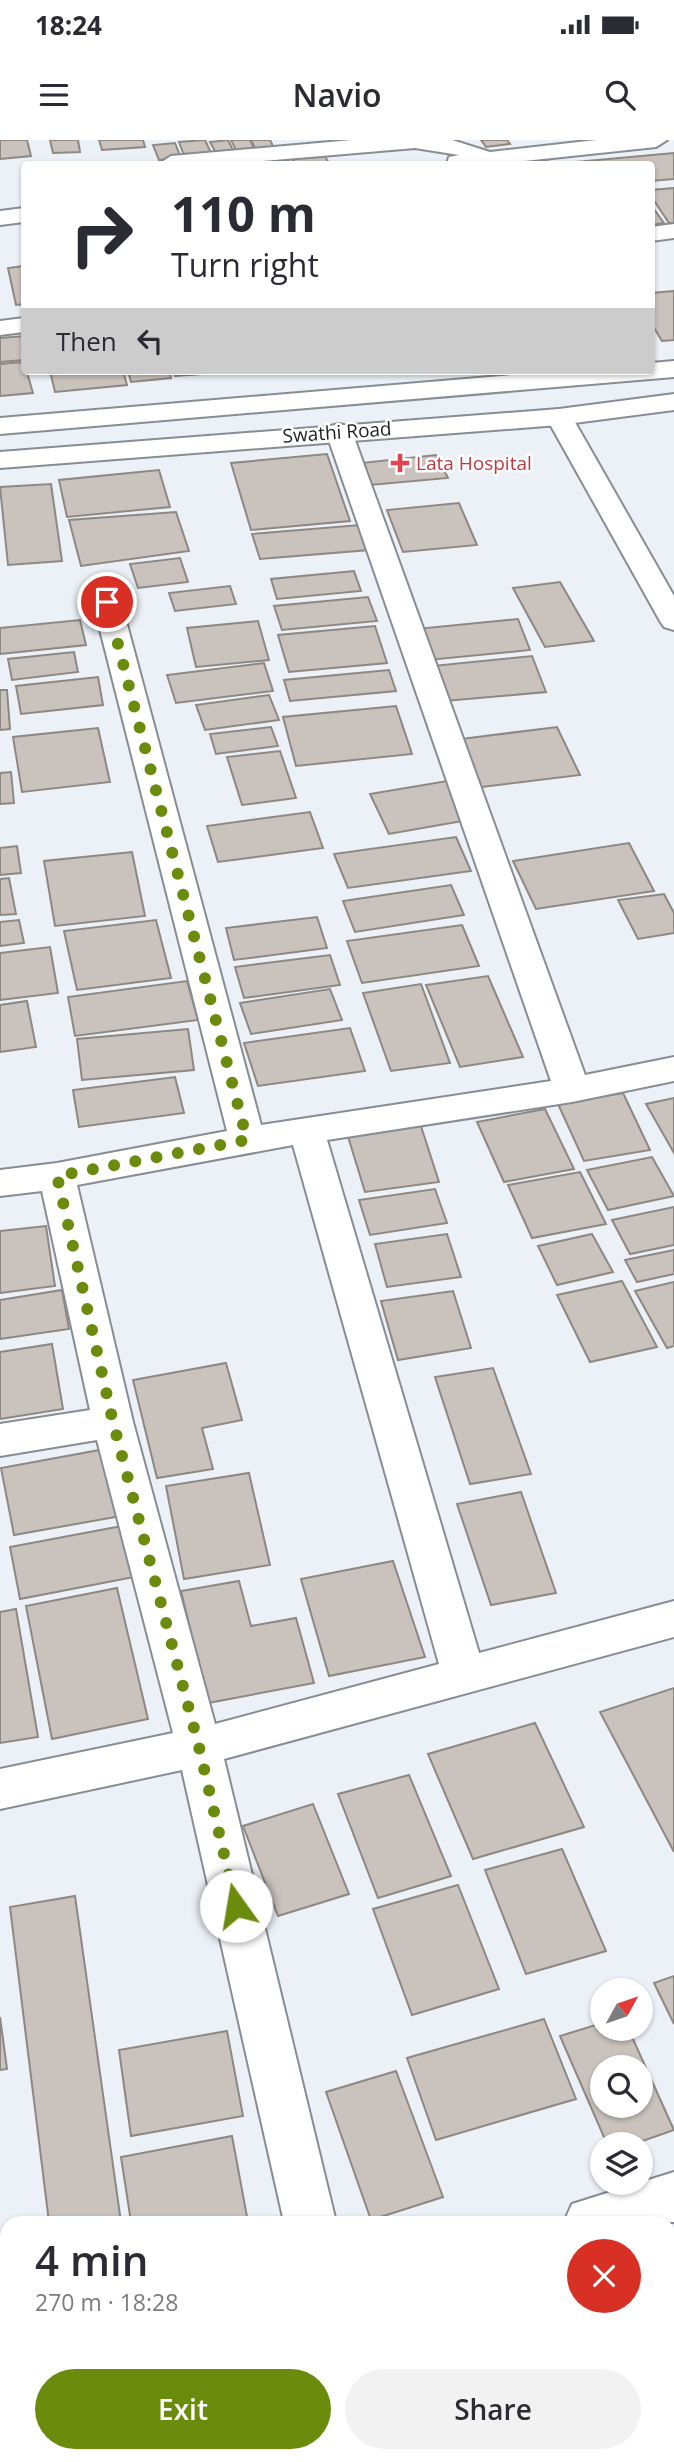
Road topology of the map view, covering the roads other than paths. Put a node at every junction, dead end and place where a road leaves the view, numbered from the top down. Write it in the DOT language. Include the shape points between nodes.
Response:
graph roads {
  1 [pos="656,140"];
  2 [pos="483,157"];
  3 [pos="193,161"];
  4 [pos="365,161"];
  5 [pos="431,161"];
  6 [pos="465,161"];
  7 [pos="21,215"];
  8 [pos="0,218"];
  9 [pos="674,232"];
  10 [pos="655,233"];
  11 [pos="21,325"];
  12 [pos="0,328"];
  13 [pos="674,369"];
  14 [pos="655,370"];
  15 [pos="563,375"];
  16 [pos="674,402"];
  17 [pos="559,417"];
  18 [pos="0,426"];
  19 [pos="339,432"];
  20 [pos="0,460"];
  21 [pos="107,602"];
  22 [pos="674,621"];
  23 [pos="674,1069"];
  24 [pos="572,1090"];
  25 [pos="307,1132"];
  26 [pos="247,1140"];
  27 [pos="57,1176"];
  28 [pos="0,1183"];
  29 [pos="113,1422"];
  30 [pos="0,1440"];
  31 [pos="674,1619"];
  32 [pos="464,1676"];
  33 [pos="199,1747"];
  34 [pos="0,1789"];
  35 [pos="674,2197"];
  36 [pos="309,2216"];
  37 [pos="610,2216"];
  1 -- 2 [label="street"];
  2 -- 3 [label="street" via="461,148 415,141"];
  2 -- 6 [label="street"];
  4 -- 5 [label="street" via="404,157"];
  7 -- 8 [label="street"];
  9 -- 10 [label="street"];
  11 -- 12 [label="street"];
  13 -- 14 [label="street, Swathi Road"];
  15 -- 18 [label="street, Swathi Road"];
  16 -- 17 [label="street, Swathi Road"];
  17 -- 19 [label="street, Swathi Road"];
  17 -- 22 [label="street"];
  19 -- 20 [label="street, Swathi Road"];
  19 -- 24 [label="street"];
  21 -- 26 [label="street"];
  23 -- 24 [label="street"];
  24 -- 25 [label="street"];
  25 -- 26 [label="street"];
  25 -- 32 [label="street"];
  26 -- 27 [label="street"];
  27 -- 28 [label="street"];
  27 -- 29 [label="street"];
  29 -- 30 [label="street"];
  29 -- 33 [label="street"];
  31 -- 32 [label="street"];
  32 -- 33 [label="street"];
  33 -- 34 [label="street"];
  33 -- 36 [label="street"];
  35 -- 37 [label="street"];
}
